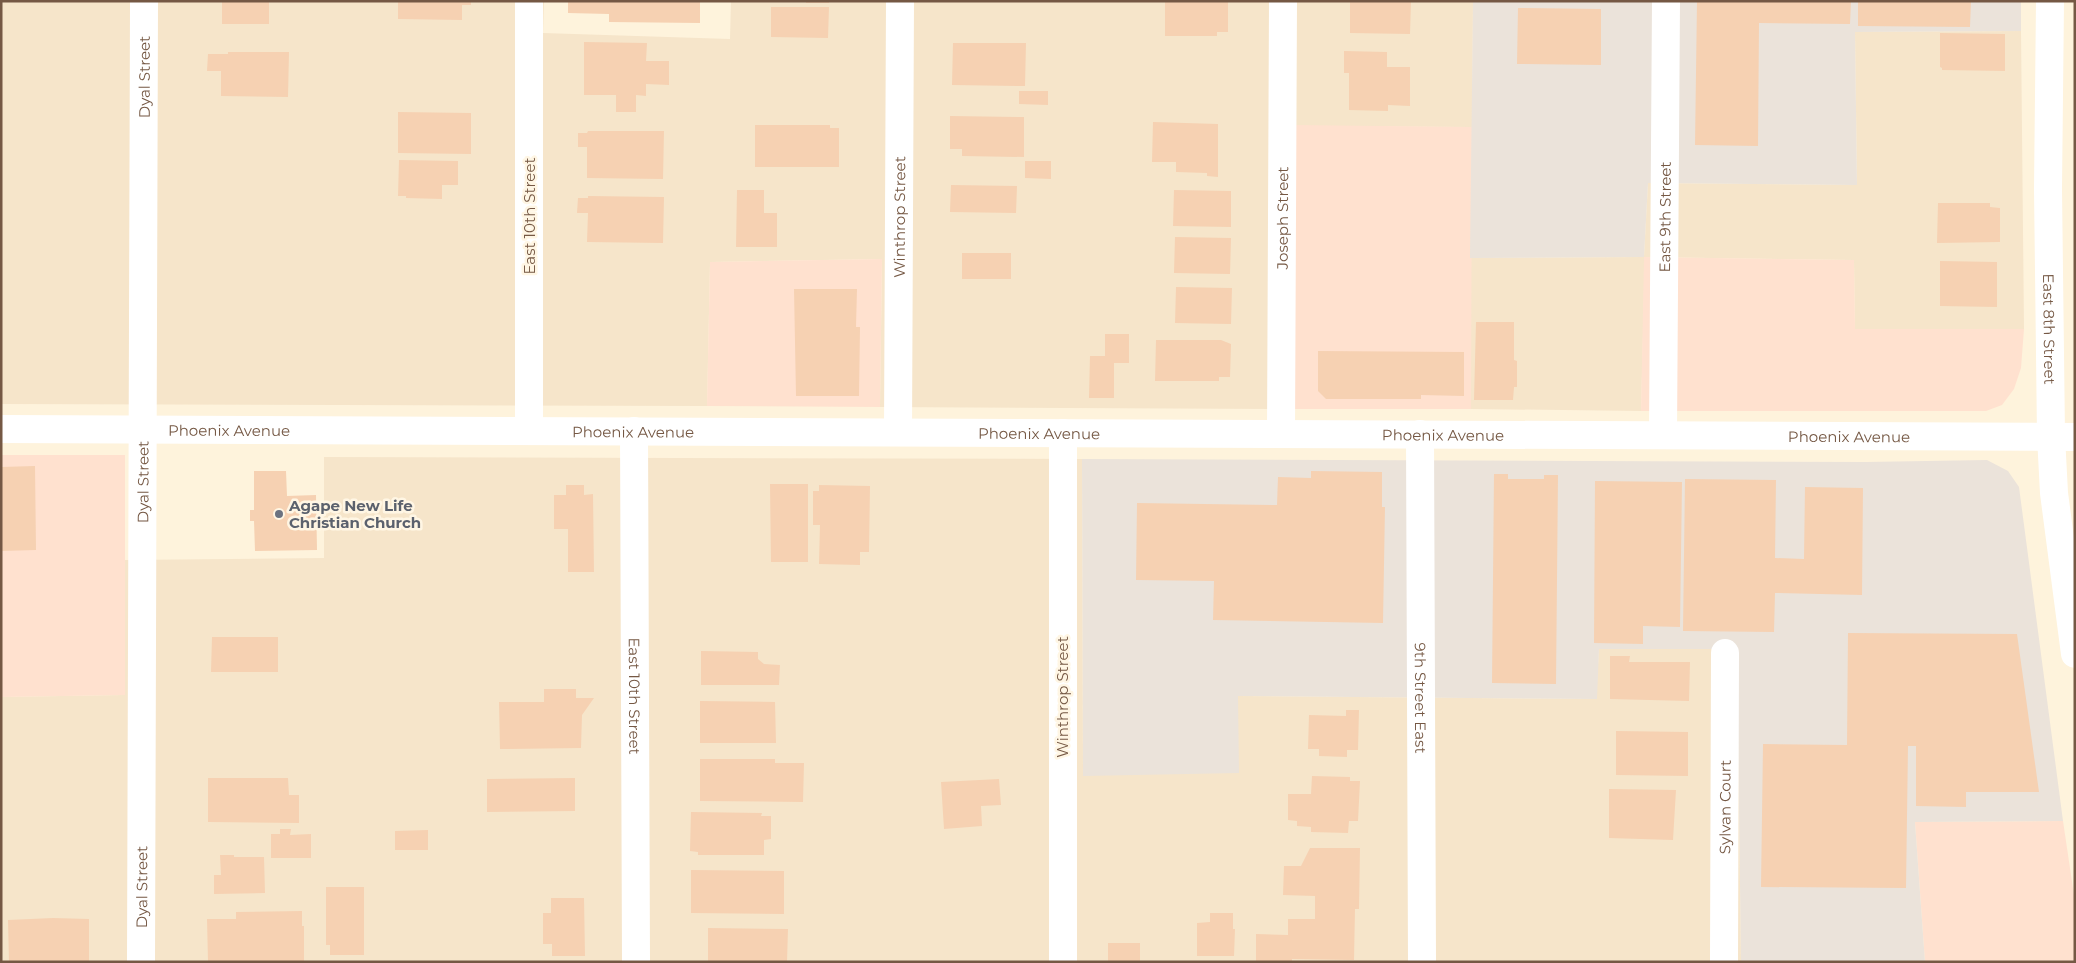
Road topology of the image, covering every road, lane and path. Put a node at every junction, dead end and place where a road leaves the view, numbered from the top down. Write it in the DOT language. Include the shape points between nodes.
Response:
graph roads {
  1 [pos="144,1"];
  2 [pos="529,1"];
  3 [pos="900,1"];
  4 [pos="1283,1"];
  5 [pos="1666,1"];
  6 [pos="2050,1"];
  7 [pos="1,429"];
  8 [pos="143,430"];
  9 [pos="529,431"];
  10 [pos="634,431"];
  11 [pos="898,432"];
  12 [pos="1063,433"];
  13 [pos="1281,434"];
  14 [pos="1420,434"];
  15 [pos="1663,435"];
  16 [pos="2063,437"];
  17 [pos="1725,652"];
  18 [pos="2075,654"];
  19 [pos="141,962"];
  20 [pos="636,962"];
  21 [pos="1063,962"];
  22 [pos="1422,962"];
  23 [pos="1724,962"];
  1 -- 8 [label="street, Dyal Street"];
  2 -- 9 [label="street, East 10th Street"];
  3 -- 11 [label="street, Winthrop Street"];
  4 -- 13 [label="street, Joseph Street"];
  5 -- 15 [label="street, East 9th Street"];
  6 -- 16 [label="street, East 8th Street" via="2048,199"];
  7 -- 8 [label="street, Phoenix Avenue"];
  8 -- 9 [label="street, Phoenix Avenue"];
  8 -- 19 [label="street, Dyal Street"];
  9 -- 10 [label="street, Phoenix Avenue"];
  10 -- 11 [label="street, Phoenix Avenue"];
  10 -- 20 [label="street, East 10th Street"];
  11 -- 12 [label="street, Phoenix Avenue"];
  12 -- 13 [label="street, Phoenix Avenue"];
  12 -- 21 [label="street, Winthrop Street"];
  13 -- 14 [label="street, Phoenix Avenue"];
  14 -- 15 [label="street, Phoenix Avenue"];
  14 -- 22 [label="street, 9th Street East"];
  15 -- 16 [label="street, Phoenix Avenue"];
  16 -- 18 [label="street, East 8th Street" via="2054,493"];
  17 -- 23 [label="street, Sylvan Court"];
}
